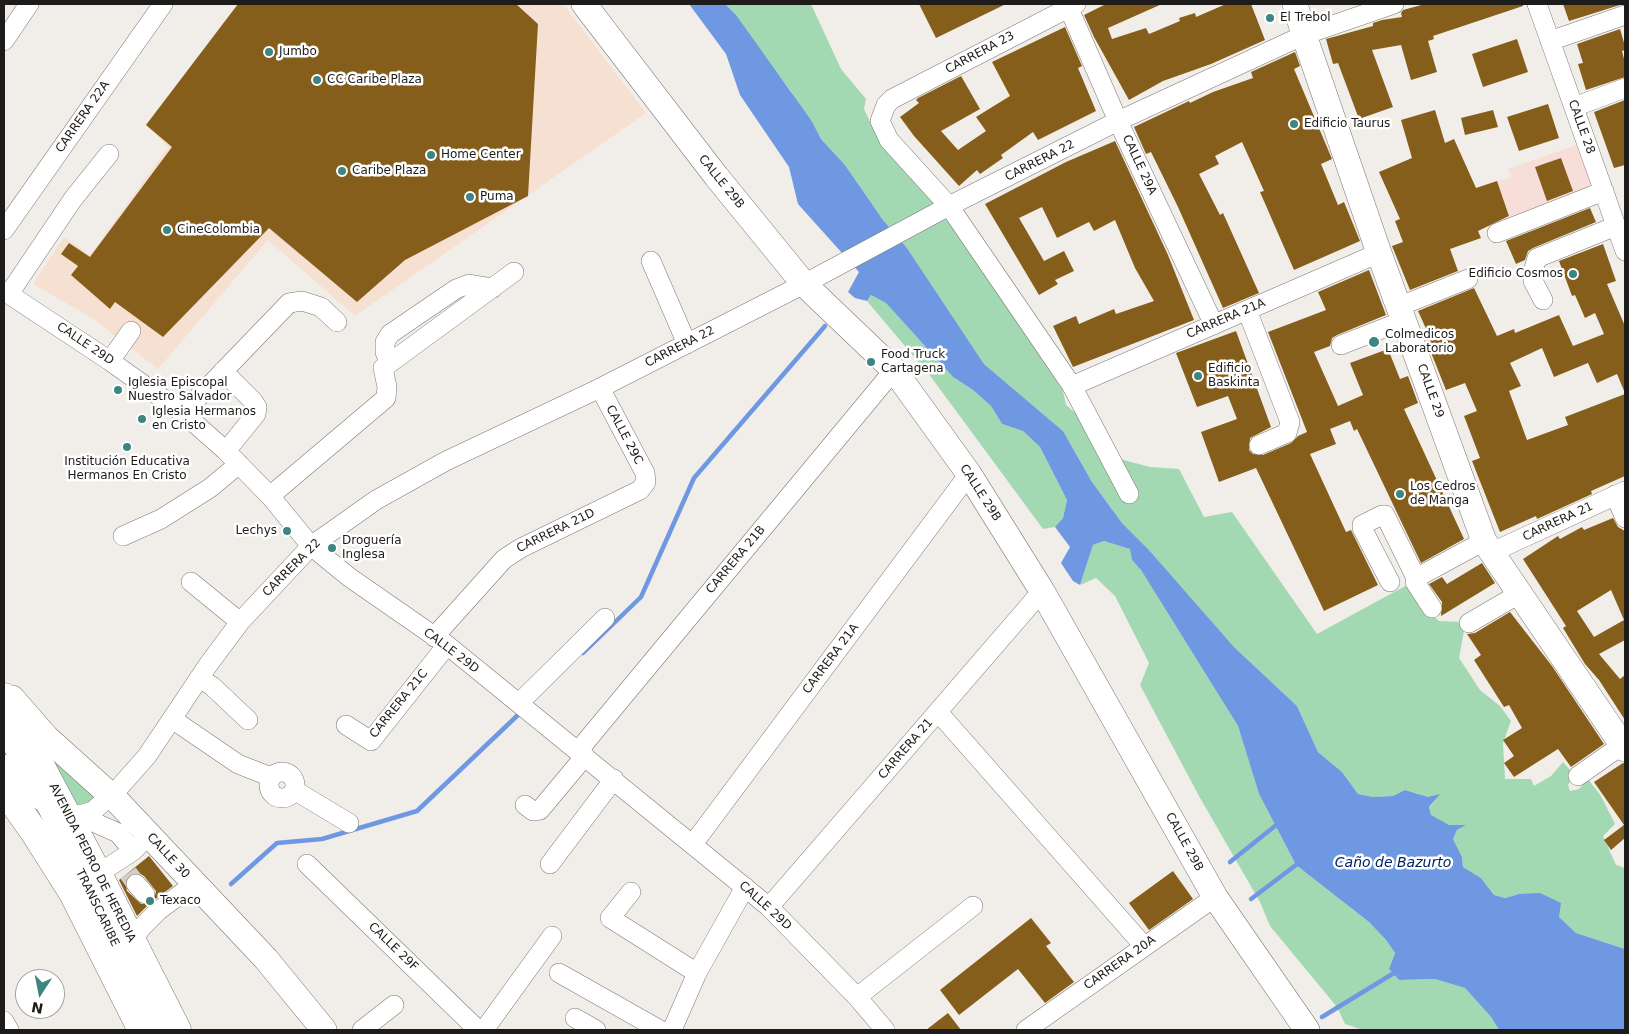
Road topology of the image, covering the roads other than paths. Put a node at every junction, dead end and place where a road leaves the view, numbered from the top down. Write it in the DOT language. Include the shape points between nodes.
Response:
graph roads {
  1 [pos="29,4"];
  2 [pos="163,4"];
  3 [pos="584,4"];
  4 [pos="1296,4"];
  5 [pos="1394,4"];
  6 [pos="1537,4"];
  7 [pos="1070,5"];
  8 [pos="1625,15"];
  9 [pos="1304,35"];
  10 [pos="4,41"];
  11 [pos="1550,41"];
  12 [pos="1625,88"];
  13 [pos="1574,107"];
  14 [pos="1118,121"];
  15 [pos="108,154"];
  16 [pos="1604,191"];
  17 [pos="944,210"];
  18 [pos="1616,226"];
  19 [pos="4,230"];
  20 [pos="1497,233"];
  21 [pos="1625,250"];
  22 [pos="1379,253"];
  23 [pos="651,261"];
  24 [pos="514,272"];
  25 [pos="1468,279"];
  26 [pos="804,284"];
  27 [pos="6,292"];
  28 [pos="1542,300"];
  29 [pos="1247,310"];
  30 [pos="1402,313"];
  31 [pos="337,322"];
  32 [pos="1214,325"];
  33 [pos="131,331"];
  34 [pos="687,344"];
  35 [pos="1341,345"];
  36 [pos="110,360"];
  37 [pos="894,370"];
  38 [pos="223,372"];
  39 [pos="1072,386"];
  40 [pos="600,388"];
  41 [pos="183,413"];
  42 [pos="1259,445"];
  43 [pos="233,458"];
  44 [pos="969,474"];
  45 [pos="646,482"];
  46 [pos="1620,493"];
  47 [pos="1129,494"];
  48 [pos="270,496"];
  49 [pos="1625,518"];
  50 [pos="123,536"];
  51 [pos="311,546"];
  52 [pos="1487,547"];
  53 [pos="1416,578"];
  54 [pos="191,582"];
  55 [pos="1390,582"];
  56 [pos="1042,591"];
  57 [pos="1519,594"];
  58 [pos="1432,608"];
  59 [pos="605,618"];
  60 [pos="240,622"];
  61 [pos="1468,623"];
  62 [pos="440,641"];
  63 [pos="199,678"];
  64 [pos="4,688"];
  65 [pos="4,697"];
  66 [pos="519,703"];
  67 [pos="938,712"];
  68 [pos="4,718"];
  69 [pos="172,719"];
  70 [pos="248,720"];
  71 [pos="346,725"];
  72 [pos="4,734"];
  73 [pos="1624,746"];
  74 [pos="582,753"];
  75 [pos="4,764"];
  76 [pos="1578,776"];
  77 [pos="614,779"];
  78 [pos="4,790"];
  79 [pos="111,796"];
  80 [pos="525,805"];
  81 [pos="64,811"];
  82 [pos="349,823"];
  83 [pos="693,844"];
  84 [pos="307,864"];
  85 [pos="550,864"];
  86 [pos="136,877"];
  87 [pos="194,884"];
  88 [pos="745,887"];
  89 [pos="631,892"];
  90 [pos="1215,897"];
  91 [pos="973,906"];
  92 [pos="769,907"];
  93 [pos="552,936"];
  94 [pos="132,941"];
  95 [pos="1144,946"];
  96 [pos="697,972"];
  97 [pos="559,973"];
  98 [pos="857,996"];
  99 [pos="394,1005"];
  100 [pos="575,1018"];
  101 [pos="4,1021"];
  102 [pos="9,1030"];
  103 [pos="142,1030"];
  104 [pos="158,1030"];
  105 [pos="168,1030"];
  106 [pos="177,1030"];
  107 [pos="324,1030"];
  108 [pos="362,1030"];
  109 [pos="478,1030"];
  110 [pos="484,1030"];
  111 [pos="596,1030"];
  112 [pos="660,1030"];
  113 [pos="672,1030"];
  114 [pos="885,1030"];
  115 [pos="1026,1030"];
  116 [pos="1307,1030"];
  1 -- 10 [label="street"];
  2 -- 19 [label="street, CARRERA 22A"];
  3 -- 26 [label="main road, CALLE 29B"];
  4 -- 9 [label="main road, CALLE 29"];
  5 -- 9 [label="street, CARRERA 22"];
  6 -- 11 [label="street, CALLE 28"];
  7 -- 14 [label="street, CALLE 29A"];
  7 -- 17 [label="street, CARRERA 23" via="886,105 880,121 889,140"];
  8 -- 11 [label="street"];
  9 -- 14 [label="street, CARRERA 22"];
  9 -- 22 [label="main road, CALLE 29"];
  11 -- 13 [label="street, CALLE 28"];
  12 -- 13 [label="street"];
  13 -- 16 [label="street, CALLE 28"];
  14 -- 17 [label="street, CARRERA 22"];
  14 -- 32 [label="street, CALLE 29A"];
  15 -- 27 [label="street"];
  16 -- 18 [label="street, CALLE 28"];
  16 -- 20 [label="street"];
  17 -- 26 [label="street, CARRERA 22"];
  17 -- 39 [label="street"];
  18 -- 21 [label="street, CALLE 28"];
  18 -- 28 [label="street" via="1537,258 1533,281"];
  22 -- 29 [label="street, CARRERA 21A"];
  22 -- 30 [label="main road, CALLE 29"];
  23 -- 34 [label="street"];
  24 -- 48 [label="street" via="390,363 382,371 387,387 386,398"];
  25 -- 30 [label="street"];
  26 -- 34 [label="street, CARRERA 22"];
  26 -- 37 [label="main road, CALLE 29B"];
  27 -- 36 [label="street, CALLE 29D"];
  29 -- 32 [label="street, CARRERA 21A"];
  29 -- 42 [label="street" via="1290,422 1287,433"];
  30 -- 35 [label="street"];
  30 -- 52 [label="main road, CALLE 29"];
  31 -- 38 [label="street" via="321,307 302,301 289,303"];
  32 -- 39 [label="street, CARRERA 21A"];
  33 -- 36 [label="street"];
  34 -- 40 [label="street, CARRERA 22"];
  36 -- 41 [label="street, CALLE 29D"];
  37 -- 44 [label="main road, CALLE 29B"];
  37 -- 74 [label="street, CARRERA 21B"];
  38 -- 41 [label="street"];
  38 -- 43 [label="street" via="257,407"];
  39 -- 47 [label="street"];
  40 -- 45 [label="street, CALLE 29C" via="645,473"];
  40 -- 51 [label="street, CARRERA 22" via="446,461 376,500"];
  41 -- 43 [label="street, CALLE 29D"];
  43 -- 48 [label="street, CALLE 29D"];
  43 -- 50 [label="street" via="210,488 162,519"];
  44 -- 56 [label="main road, CALLE 29B"];
  44 -- 83 [label="street, CARRERA 21A"];
  45 -- 62 [label="street, CARRERA 21D" via="640,490 504,558"];
  46 -- 49 [label="street"];
  46 -- 52 [label="street, CARRERA 21"];
  48 -- 51 [label="street, CALLE 29D"];
  51 -- 60 [label="street, CARRERA 22"];
  51 -- 62 [label="street, CALLE 29D" via="348,578"];
  52 -- 53 [label="street, CARRERA 21"];
  52 -- 57 [label="main road, CALLE 29"];
  53 -- 55 [label="street" via="1385,515 1382,515 1362,525 1362,528"];
  53 -- 58 [label="street" via="1415,582"];
  54 -- 60 [label="street"];
  56 -- 67 [label="street, CARRERA 21"];
  56 -- 90 [label="main road, CALLE 29B"];
  57 -- 61 [label="street"];
  57 -- 73 [label="main road, CALLE 29"];
  59 -- 66 [label="street"];
  60 -- 63 [label="street, CARRERA 22"];
  62 -- 66 [label="street, CALLE 29D"];
  62 -- 71 [label="street, CARRERA 21C" via="371,742"];
  63 -- 69 [label="street, CARRERA 22"];
  63 -- 70 [label="street"];
  64 -- 79 [label="main road, CALLE 30" via="47,738"];
  65 -- 81 [label="highway, AVENIDA PEDRO DE HEREDIA"];
  66 -- 74 [label="street, CALLE 29D"];
  67 -- 92 [label="street, CARRERA 21"];
  67 -- 95 [label="street"];
  68 -- 81 [label="street, TRANSCARIBE" via="41,780"];
  69 -- 79 [label="street, CARRERA 22" via="147,756"];
  69 -- 82 [label="street" via="238,764 271,777 288,773 293,777 294,790"];
  72 -- 81 [label="street, TRANSCARIBE" via="29,771"];
  73 -- 76 [label="street"];
  74 -- 77 [label="street, CALLE 29D"];
  74 -- 80 [label="street, CARRERA 21B" via="540,810 533,811"];
  75 -- 81 [label="street" via="23,786"];
  77 -- 83 [label="street, CALLE 29D"];
  77 -- 85 [label="street"];
  78 -- 103 [label="highway" via="73,893"];
  79 -- 81 [label="street, CARRERA 22" via="97,808"];
  79 -- 86 [label="main road, CALLE 30"];
  81 -- 86 [label="highway, AVENIDA PEDRO DE HEREDIA"];
  81 -- 86 [label="street" via="118,833"];
  81 -- 104 [label="street, TRANSCARIBE"];
  81 -- 105 [label="street, TRANSCARIBE"];
  83 -- 88 [label="street, CALLE 29D"];
  84 -- 109 [label="street, CALLE 29F"];
  86 -- 87 [label="main road, CALLE 30"];
  86 -- 87 [label="street"];
  86 -- 94 [label="highway, AVENIDA PEDRO DE HEREDIA"];
  86 -- 94 [label="street" via="142,927"];
  87 -- 107 [label="main road, CALLE 30" via="266,959"];
  88 -- 92 [label="street, CALLE 29D"];
  88 -- 96 [label="street"];
  89 -- 96 [label="street" via="610,918"];
  90 -- 95 [label="street, CARRERA 20A"];
  90 -- 116 [label="main road, CALLE 29B"];
  91 -- 98 [label="street"];
  92 -- 98 [label="street, CALLE 29D"];
  93 -- 110 [label="street"];
  94 -- 106 [label="highway, AVENIDA PEDRO DE HEREDIA"];
  95 -- 115 [label="street, CARRERA 20A"];
  96 -- 113 [label="street"];
  97 -- 112 [label="street"];
  98 -- 114 [label="street, CALLE 29D"];
  99 -- 108 [label="street"];
  100 -- 111 [label="street"];
  101 -- 102 [label="street"];
}
